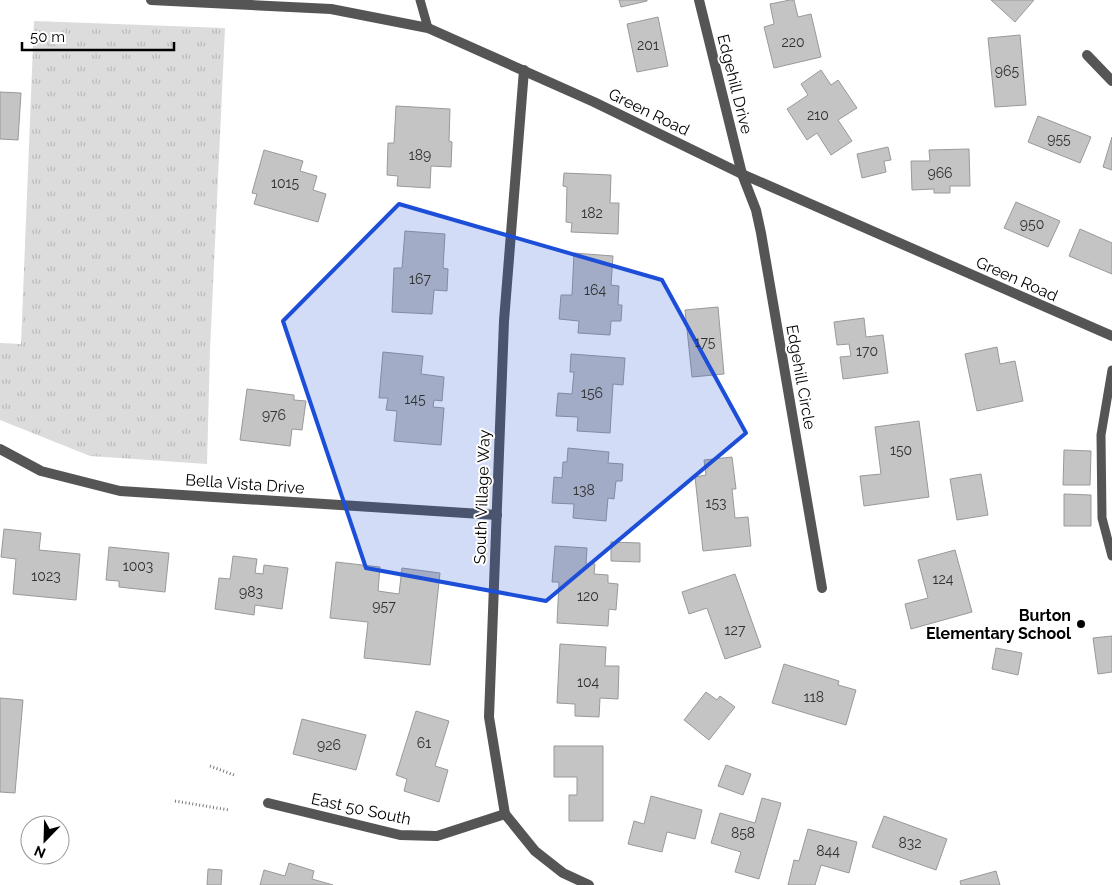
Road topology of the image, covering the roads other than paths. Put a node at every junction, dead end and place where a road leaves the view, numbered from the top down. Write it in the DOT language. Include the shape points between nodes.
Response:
graph roads {
  1 [pos="151,0"];
  2 [pos="420,0"];
  3 [pos="699,0"];
  4 [pos="267,3"];
  5 [pos="428,28"];
  6 [pos="1087,55"];
  7 [pos="524,70"];
  8 [pos="1112,81"];
  9 [pos="742,174"];
  10 [pos="1112,336"];
  11 [pos="1112,370"];
  12 [pos="0,448"];
  13 [pos="497,515"];
  14 [pos="1112,556"];
  15 [pos="822,588"];
  16 [pos="268,803"];
  17 [pos="505,814"];
  18 [pos="589,885"];
  1 -- 4 [label="street, Green Road"];
  2 -- 5 [label="lane"];
  3 -- 9 [label="street, Edgehill Drive"];
  4 -- 5 [label="street, Green Road" via="331,9"];
  5 -- 7 [label="street, Green Road"];
  6 -- 8 [label="street"];
  7 -- 9 [label="street, Green Road"];
  7 -- 13 [label="street, South Village Way" via="504,321"];
  9 -- 10 [label="street, Green Road"];
  9 -- 15 [label="street, Edgehill Circle" via="761,233"];
  11 -- 14 [label="lane" via="1101,435 1102,518"];
  12 -- 13 [label="street, Bella Vista Drive" via="41,471 120,491"];
  13 -- 17 [label="street, South Village Way" via="490,717"];
  16 -- 17 [label="street, East 50 South" via="400,835 437,836"];
  17 -- 18 [label="street" via="535,851 563,873"];
}
